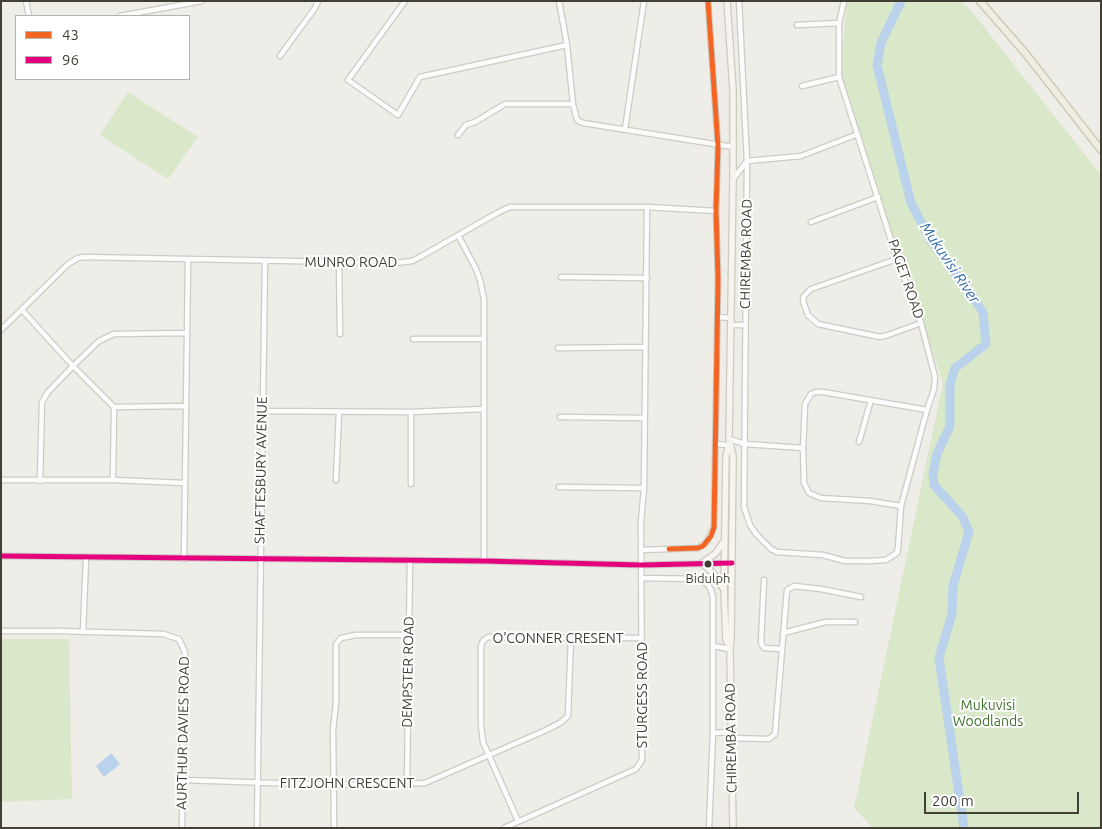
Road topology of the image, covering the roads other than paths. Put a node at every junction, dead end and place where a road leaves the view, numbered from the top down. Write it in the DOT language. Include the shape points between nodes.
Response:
graph roads {
  1 [pos="26,1"];
  2 [pos="202,1"];
  3 [pos="318,1"];
  4 [pos="404,1"];
  5 [pos="559,1"];
  6 [pos="644,1"];
  7 [pos="708,1"];
  8 [pos="726,1"];
  9 [pos="739,1"];
  10 [pos="844,1"];
  11 [pos="980,1"];
  12 [pos="29,15"];
  13 [pos="125,15"];
  14 [pos="840,23"];
  15 [pos="797,25"];
  16 [pos="567,45"];
  17 [pos="280,56"];
  18 [pos="839,77"];
  19 [pos="802,86"];
  20 [pos="573,104"];
  21 [pos="625,129"];
  22 [pos="858,134"];
  23 [pos="458,135"];
  24 [pos="718,146"];
  25 [pos="733,147"];
  26 [pos="1101,150"];
  27 [pos="748,161"];
  28 [pos="733,179"];
  29 [pos="878,197"];
  30 [pos="647,207"];
  31 [pos="716,211"];
  32 [pos="811,222"];
  33 [pos="458,236"];
  34 [pos="898,259"];
  35 [pos="188,260"];
  36 [pos="265,261"];
  37 [pos="339,262"];
  38 [pos="561,277"];
  39 [pos="647,278"];
  40 [pos="22,310"];
  41 [pos="717,317"];
  42 [pos="731,318"];
  43 [pos="921,323"];
  44 [pos="731,325"];
  45 [pos="745,325"];
  46 [pos="1,330"];
  47 [pos="187,333"];
  48 [pos="340,334"];
  49 [pos="413,339"];
  50 [pos="484,339"];
  51 [pos="645,347"];
  52 [pos="558,348"];
  53 [pos="73,366"];
  54 [pos="871,400"];
  55 [pos="186,406"];
  56 [pos="114,407"];
  57 [pos="484,409"];
  58 [pos="927,410"];
  59 [pos="262,411"];
  60 [pos="339,412"];
  61 [pos="411,412"];
  62 [pos="560,417"];
  63 [pos="644,418"];
  64 [pos="729,442"];
  65 [pos="859,442"];
  66 [pos="715,444"];
  67 [pos="745,444"];
  68 [pos="803,448"];
  69 [pos="1,480"];
  70 [pos="113,480"];
  71 [pos="336,480"];
  72 [pos="40,481"];
  73 [pos="185,483"];
  74 [pos="411,484"];
  75 [pos="558,487"];
  76 [pos="644,488"];
  77 [pos="901,506"];
  78 [pos="724,541"];
  79 [pos="641,550"];
  80 [pos="1,556"];
  81 [pos="892,557"];
  82 [pos="86,558"];
  83 [pos="184,559"];
  84 [pos="260,559"];
  85 [pos="410,560"];
  86 [pos="484,561"];
  87 [pos="702,563"];
  88 [pos="724,563"];
  89 [pos="732,563"];
  90 [pos="641,565"];
  91 [pos="642,578"];
  92 [pos="764,580"];
  93 [pos="724,590"];
  94 [pos="861,598"];
  95 [pos="855,622"];
  96 [pos="1,631"];
  97 [pos="83,632"];
  98 [pos="783,633"];
  99 [pos="409,635"];
  100 [pos="571,638"];
  101 [pos="642,638"];
  102 [pos="713,646"];
  103 [pos="730,649"];
  104 [pos="781,649"];
  105 [pos="713,733"];
  106 [pos="731,735"];
  107 [pos="488,755"];
  108 [pos="183,780"];
  109 [pos="258,782"];
  110 [pos="407,784"];
  111 [pos="333,785"];
  112 [pos="518,822"];
  113 [pos="182,828"];
  114 [pos="257,828"];
  115 [pos="334,828"];
  116 [pos="504,828"];
  117 [pos="709,828"];
  118 [pos="732,828"];
  1 -- 12 [label="street"];
  2 -- 13 [label="street"];
  3 -- 17 [label="street"];
  4 -- 16 [label="street" via="348,80 398,115 420,76"];
  5 -- 16 [label="street"];
  6 -- 21 [label="street"];
  7 -- 24 [label="street"];
  8 -- 25 [label="main road, CHIREMBA ROAD" via="733,90"];
  9 -- 27 [label="street, CHIREMBA ROAD"];
  10 -- 14 [label="street, PAGET ROAD"];
  11 -- 26 [label="main road"];
  14 -- 15 [label="street"];
  14 -- 18 [label="street, PAGET ROAD"];
  16 -- 20 [label="street"];
  18 -- 19 [label="street"];
  18 -- 22 [label="street, PAGET ROAD"];
  20 -- 21 [label="street" via="580,122"];
  20 -- 23 [label="street" via="505,104 466,125"];
  21 -- 24 [label="street"];
  22 -- 27 [label="street" via="802,156"];
  22 -- 29 [label="street, PAGET ROAD"];
  24 -- 25 [label="street"];
  24 -- 31 [label="street"];
  25 -- 28 [label="main road, CHIREMBA ROAD"];
  27 -- 28 [label="street"];
  27 -- 45 [label="street, CHIREMBA ROAD"];
  28 -- 42 [label="main road, CHIREMBA ROAD"];
  29 -- 32 [label="street"];
  29 -- 34 [label="street, PAGET ROAD"];
  30 -- 31 [label="street, MUNRO ROAD"];
  30 -- 33 [label="street, MUNRO ROAD" via="510,207"];
  30 -- 39 [label="street, STURGESS ROAD"];
  31 -- 41 [label="street"];
  33 -- 37 [label="street, MUNRO ROAD" via="407,262"];
  33 -- 50 [label="street" via="480,280 485,306"];
  34 -- 43 [label="street, PAGET ROAD"];
  34 -- 43 [label="street" via="810,289 804,296 808,315 818,324 880,337"];
  35 -- 36 [label="street, MUNRO ROAD"];
  35 -- 40 [label="street, MUNRO ROAD" via="78,258"];
  35 -- 47 [label="street"];
  36 -- 37 [label="street, MUNRO ROAD"];
  36 -- 59 [label="street, SHAFTESBURY AVENUE"];
  37 -- 48 [label="street"];
  38 -- 39 [label="street"];
  39 -- 51 [label="street, STURGESS ROAD"];
  40 -- 46 [label="street, MUNRO ROAD"];
  40 -- 53 [label="street"];
  41 -- 42 [label="street"];
  41 -- 66 [label="street"];
  42 -- 44 [label="main road, CHIREMBA ROAD"];
  43 -- 58 [label="street, PAGET ROAD" via="935,377"];
  44 -- 45 [label="street"];
  44 -- 64 [label="main road, CHIREMBA ROAD"];
  45 -- 67 [label="street, CHIREMBA ROAD"];
  47 -- 53 [label="street" via="114,334 99,341"];
  47 -- 55 [label="street"];
  49 -- 50 [label="street"];
  50 -- 57 [label="street"];
  51 -- 52 [label="street"];
  51 -- 63 [label="street, STURGESS ROAD"];
  53 -- 56 [label="street"];
  53 -- 72 [label="street" via="42,402"];
  54 -- 58 [label="street"];
  54 -- 65 [label="street"];
  54 -- 68 [label="street" via="823,392 812,394 805,404"];
  55 -- 56 [label="street"];
  55 -- 73 [label="street"];
  56 -- 70 [label="street"];
  57 -- 61 [label="street"];
  57 -- 86 [label="street"];
  58 -- 77 [label="street, PAGET ROAD"];
  59 -- 60 [label="street"];
  59 -- 84 [label="street, SHAFTESBURY AVENUE"];
  60 -- 61 [label="street"];
  60 -- 71 [label="street"];
  61 -- 74 [label="street"];
  62 -- 63 [label="street"];
  63 -- 76 [label="street, STURGESS ROAD"];
  64 -- 66 [label="street"];
  64 -- 67 [label="street"];
  64 -- 78 [label="main road, CHIREMBA ROAD"];
  64 -- 89 [label="main road, CHIREMBA ROAD" via="733,456"];
  66 -- 79 [label="street" via="714,527 707,542 698,548"];
  67 -- 68 [label="street"];
  67 -- 81 [label="street, CHIREMBA ROAD" via="744,507 750,525 771,549 852,562"];
  68 -- 77 [label="street" via="804,483 815,496"];
  69 -- 72 [label="street"];
  70 -- 72 [label="street"];
  70 -- 73 [label="street"];
  73 -- 83 [label="street"];
  75 -- 76 [label="street"];
  76 -- 79 [label="street, STURGESS ROAD"];
  77 -- 81 [label="street, PAGET ROAD" via="898,548"];
  78 -- 87 [label="main road" via="716,553"];
  78 -- 88 [label="main road, CHIREMBA ROAD"];
  79 -- 90 [label="street, STURGESS ROAD"];
  80 -- 82 [label="street"];
  82 -- 83 [label="street"];
  82 -- 97 [label="street"];
  83 -- 84 [label="street"];
  84 -- 85 [label="street"];
  84 -- 109 [label="street, SHAFTESBURY AVENUE"];
  85 -- 86 [label="street"];
  85 -- 99 [label="street, DEMPSTER ROAD"];
  86 -- 90 [label="street"];
  87 -- 88 [label="street"];
  87 -- 90 [label="street"];
  87 -- 93 [label="main road"];
  88 -- 89 [label="street"];
  88 -- 93 [label="main road, CHIREMBA ROAD"];
  89 -- 103 [label="main road, CHIREMBA ROAD"];
  90 -- 91 [label="street, STURGESS ROAD"];
  91 -- 101 [label="street, STURGESS ROAD"];
  91 -- 102 [label="street" via="699,579 708,585 713,597"];
  92 -- 104 [label="street" via="761,643 764,648"];
  93 -- 103 [label="main road, CHIREMBA ROAD" via="726,639"];
  94 -- 98 [label="street" via="821,589 790,587 785,593"];
  95 -- 98 [label="street" via="826,622"];
  96 -- 97 [label="street, AURTHUR DAVIES ROAD"];
  97 -- 108 [label="street, AURTHUR DAVIES ROAD" via="163,634 175,637 183,644"];
  98 -- 104 [label="street"];
  99 -- 110 [label="street, DEMPSTER ROAD"];
  99 -- 111 [label="street" via="356,635 341,638 336,644"];
  100 -- 101 [label="street, O'CONNER CRESENT"];
  100 -- 107 [label="street, FITZJOHN CRESCENT" via="568,716 544,731"];
  100 -- 107 [label="street, O'CONNER CRESENT" via="488,637 483,641 481,725"];
  101 -- 112 [label="street, STURGESS ROAD" via="640,765"];
  102 -- 103 [label="street"];
  102 -- 105 [label="street"];
  103 -- 106 [label="main road, CHIREMBA ROAD"];
  104 -- 106 [label="street" via="774,734 769,739"];
  105 -- 106 [label="street"];
  105 -- 117 [label="street"];
  106 -- 118 [label="main road, CHIREMBA ROAD"];
  107 -- 110 [label="street, FITZJOHN CRESCENT" via="425,783"];
  107 -- 112 [label="street, O'CONNER CRESENT"];
  108 -- 109 [label="street, FITZJOHN CRESCENT"];
  108 -- 113 [label="street, AURTHUR DAVIES ROAD"];
  109 -- 111 [label="street, FITZJOHN CRESCENT"];
  109 -- 114 [label="street, SHAFTESBURY AVENUE"];
  110 -- 111 [label="street, FITZJOHN CRESCENT"];
  111 -- 115 [label="street"];
  112 -- 116 [label="street, STURGESS ROAD"];
}
